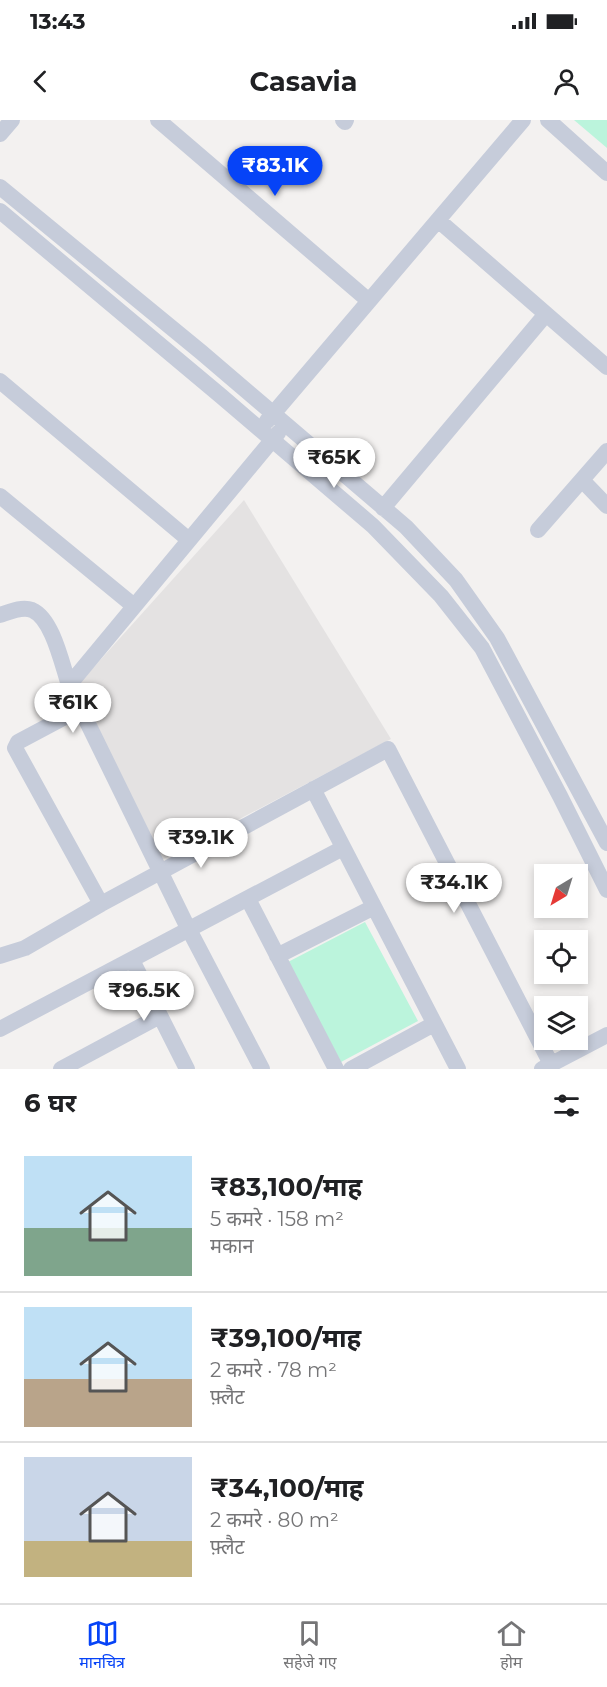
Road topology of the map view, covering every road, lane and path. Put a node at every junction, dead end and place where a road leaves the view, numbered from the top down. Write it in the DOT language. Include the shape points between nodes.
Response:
graph roads {
  1 [pos="12,120"];
  2 [pos="158,120"];
  3 [pos="523,120"];
  4 [pos="548,120"];
  5 [pos="0,134"];
  6 [pos="607,173"];
  7 [pos="0,187"];
  8 [pos="0,211"];
  9 [pos="438,220"];
  10 [pos="369,301"];
  11 [pos="546,314"];
  12 [pos="607,368"];
  13 [pos="0,381"];
  14 [pos="279,419"];
  15 [pos="266,435"];
  16 [pos="607,452"];
  17 [pos="582,480"];
  18 [pos="0,496"];
  19 [pos="607,506"];
  20 [pos="383,508"];
  21 [pos="538,530"];
  22 [pos="189,540"];
  23 [pos="436,560"];
  24 [pos="421,576"];
  25 [pos="134,606"];
  26 [pos="0,615"];
  27 [pos="69,685"];
  28 [pos="80,709"];
  29 [pos="313,789"];
  30 [pos="607,843"];
  31 [pos="343,848"];
  32 [pos="160,872"];
  33 [pos="607,890"];
  34 [pos="248,899"];
  35 [pos="100,904"];
  36 [pos="374,907"];
  37 [pos="189,930"];
  38 [pos="0,956"];
  39 [pos="277,956"];
  40 [pos="132,960"];
  41 [pos="160,1016"];
  42 [pos="434,1024"];
  43 [pos="0,1029"];
  44 [pos="607,1035"];
  45 [pos="546,1067"];
  46 [pos="61,1069"];
  47 [pos="187,1069"];
  48 [pos="262,1069"];
  49 [pos="336,1069"];
  50 [pos="351,1069"];
  51 [pos="458,1069"];
  1 -- 5 [label="street"];
  2 -- 10 [label="street"];
  3 -- 9 [label="street"];
  4 -- 6 [label="street"];
  7 -- 14 [label="street"];
  8 -- 15 [label="street"];
  9 -- 10 [label="street"];
  9 -- 11 [label="street"];
  10 -- 14 [label="street"];
  11 -- 12 [label="street"];
  11 -- 20 [label="street"];
  13 -- 22 [label="street"];
  14 -- 15 [label="street"];
  14 -- 20 [label="street"];
  15 -- 22 [label="street"];
  15 -- 24 [label="street" via="373,526"];
  16 -- 17 [label="street"];
  17 -- 19 [label="street"];
  17 -- 21 [label="street"];
  18 -- 25 [label="street"];
  20 -- 23 [label="street"];
  22 -- 25 [label="street"];
  23 -- 24 [label="street"];
  23 -- 30 [label="street" via="456,580 497,638"];
  24 -- 33 [label="street" via="482,648"];
  25 -- 27 [label="street"];
  26 -- 27 [label="street" via="32,610 44,620"];
  27 -- 28 [label="street"];
  28 -- 32 [label="street"];
  28 -- 35 [label="street" via="18,741 15,748"];
  29 -- 31 [label="street"];
  29 -- 32 [label="street"];
  29 -- 45 [label="street" via="388,749"];
  31 -- 34 [label="street"];
  31 -- 36 [label="street"];
  32 -- 35 [label="street"];
  32 -- 37 [label="street"];
  34 -- 37 [label="street"];
  34 -- 39 [label="street"];
  35 -- 38 [label="street" via="25,948"];
  36 -- 39 [label="street"];
  36 -- 42 [label="street"];
  37 -- 40 [label="street"];
  37 -- 48 [label="street"];
  39 -- 49 [label="street"];
  40 -- 41 [label="street"];
  40 -- 43 [label="street"];
  41 -- 46 [label="street"];
  41 -- 47 [label="street"];
  42 -- 50 [label="street"];
  42 -- 51 [label="street"];
  44 -- 45 [label="street"];
}
